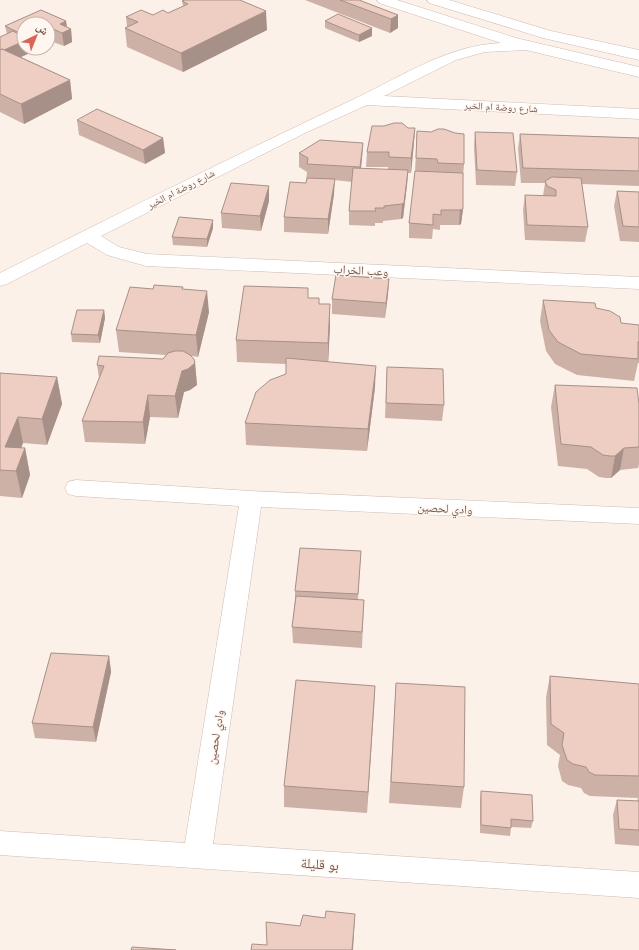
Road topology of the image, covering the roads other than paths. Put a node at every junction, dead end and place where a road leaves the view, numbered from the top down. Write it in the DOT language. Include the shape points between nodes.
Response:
graph roads {
  1 [pos="384,0"];
  2 [pos="434,0"];
  3 [pos="421,6"];
  4 [pos="456,26"];
  5 [pos="523,46"];
  6 [pos="639,55"];
  7 [pos="451,57"];
  8 [pos="639,72"];
  9 [pos="364,100"];
  10 [pos="639,114"];
  11 [pos="87,236"];
  12 [pos="0,280"];
  13 [pos="639,282"];
  14 [pos="76,488"];
  15 [pos="251,499"];
  16 [pos="639,516"];
  17 [pos="0,843"];
  18 [pos="197,856"];
  19 [pos="639,885"];
  1 -- 3 [label="street, شارع روضة ام الخير"];
  2 -- 6 [label="street" via="548,35"];
  3 -- 4 [label="street, شارع روضة ام الخير"];
  4 -- 5 [label="street, شارع روضة ام الخير"];
  4 -- 7 [label="street, شارع روضة ام الخير" via="465,34 466,40 464,46"];
  5 -- 7 [label="street, شارع روضة ام الخير" via="484,48"];
  5 -- 8 [label="street, شارع روضة ام الخير"];
  7 -- 9 [label="street, شارع روضة ام الخير"];
  9 -- 10 [label="street, شارع روضة ام الخير"];
  9 -- 11 [label="street, شارع روضة ام الخير"];
  11 -- 12 [label="street, شارع روضة ام الخير"];
  11 -- 13 [label="street, وعب الخراب" via="113,251 146,260"];
  14 -- 15 [label="street, وادي لحصين"];
  15 -- 16 [label="street, وادي لحصين"];
  15 -- 18 [label="street, وادي لحصين"];
  17 -- 18 [label="street, بو قليلة"];
  18 -- 19 [label="street, بو قليلة"];
}
